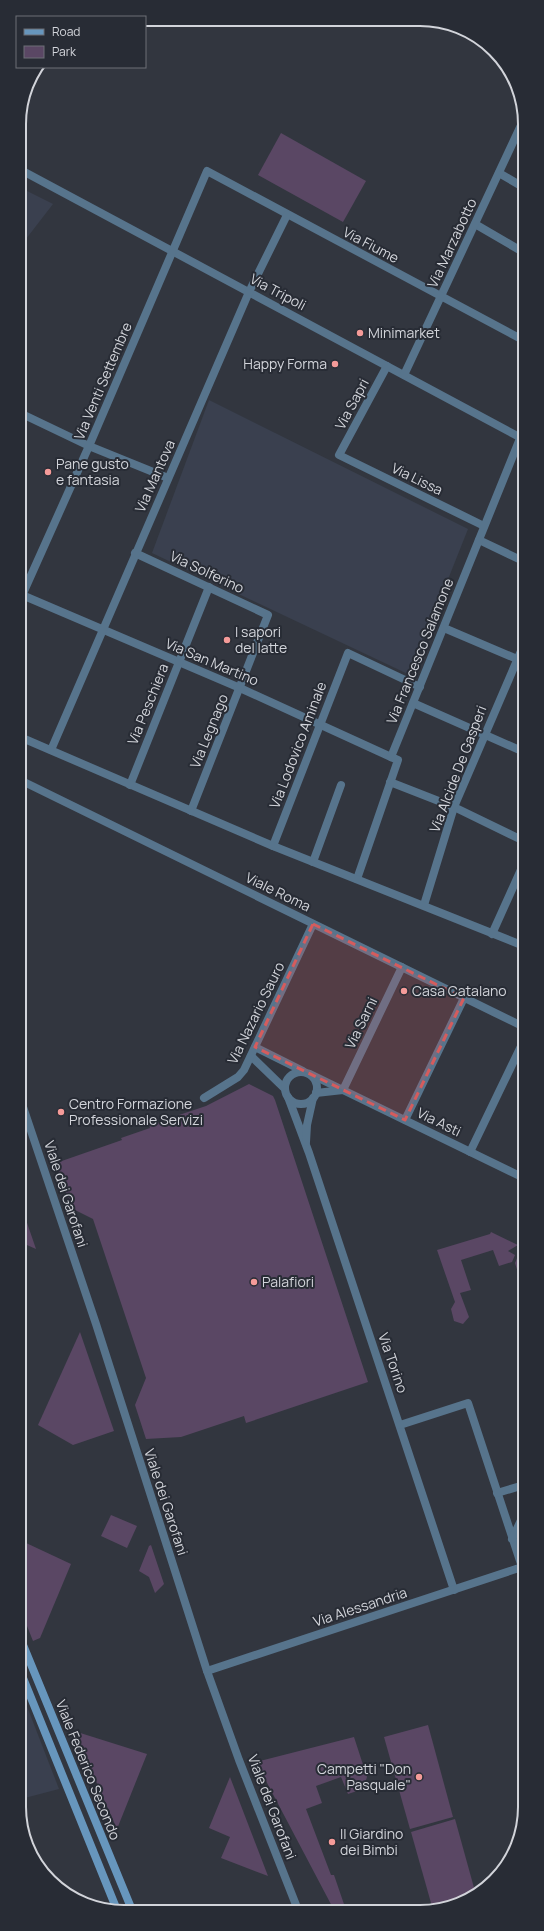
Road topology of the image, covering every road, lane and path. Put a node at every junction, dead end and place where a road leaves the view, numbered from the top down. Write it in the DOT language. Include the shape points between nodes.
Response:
graph roads {
  1 [pos="518,132"];
  2 [pos="207,171"];
  3 [pos="26,173"];
  4 [pos="499,173"];
  5 [pos="518,183"];
  6 [pos="287,215"];
  7 [pos="475,224"];
  8 [pos="518,249"];
  9 [pos="172,251"];
  10 [pos="249,292"];
  11 [pos="441,297"];
  12 [pos="518,337"];
  13 [pos="387,366"];
  14 [pos="404,375"];
  15 [pos="26,416"];
  16 [pos="518,433"];
  17 [pos="89,446"];
  18 [pos="518,448"];
  19 [pos="339,455"];
  20 [pos="168,478"];
  21 [pos="484,526"];
  22 [pos="479,540"];
  23 [pos="135,553"];
  24 [pos="518,558"];
  25 [pos="26,587"];
  26 [pos="209,587"];
  27 [pos="26,600"];
  28 [pos="268,615"];
  29 [pos="444,628"];
  30 [pos="103,630"];
  31 [pos="518,659"];
  32 [pos="179,662"];
  33 [pos="518,664"];
  34 [pos="420,687"];
  35 [pos="240,688"];
  36 [pos="413,703"];
  37 [pos="320,724"];
  38 [pos="484,734"];
  39 [pos="26,740"];
  40 [pos="518,749"];
  41 [pos="51,750"];
  42 [pos="391,757"];
  43 [pos="390,782"];
  44 [pos="26,783"];
  45 [pos="130,785"];
  46 [pos="341,785"];
  47 [pos="454,807"];
  48 [pos="191,811"];
  49 [pos="518,838"];
  50 [pos="274,846"];
  51 [pos="313,862"];
  52 [pos="518,876"];
  53 [pos="357,879"];
  54 [pos="424,906"];
  55 [pos="313,924"];
  56 [pos="492,934"];
  57 [pos="518,944"];
  58 [pos="402,967"];
  59 [pos="464,998"];
  60 [pos="518,1024"];
  61 [pos="255,1047"];
  62 [pos="518,1052"];
  63 [pos="251,1056"];
  64 [pos="308,1073"];
  65 [pos="284,1088"];
  66 [pos="343,1090"];
  67 [pos="315,1096"];
  68 [pos="288,1097"];
  69 [pos="204,1098"];
  70 [pos="26,1116"];
  71 [pos="405,1120"];
  72 [pos="306,1145"];
  73 [pos="470,1152"];
  74 [pos="518,1175"];
  75 [pos="400,1425"];
  76 [pos="518,1487"];
  77 [pos="497,1493"];
  78 [pos="518,1526"];
  79 [pos="512,1539"];
  80 [pos="518,1556"];
  81 [pos="518,1568"];
  82 [pos="454,1590"];
  83 [pos="26,1652"];
  84 [pos="207,1671"];
  85 [pos="26,1685"];
  86 [pos="115,1905"];
  87 [pos="130,1905"];
  88 [pos="296,1905"];
  1 -- 4 [label="street, Via Marzabotto"];
  2 -- 6 [label="street, Via Fiume"];
  2 -- 9 [label="street, Via Venti Settembre"];
  3 -- 9 [label="street, Via Tripoli"];
  4 -- 5 [label="street"];
  4 -- 7 [label="street, Via Marzabotto"];
  6 -- 10 [label="street, Via Mantova"];
  6 -- 11 [label="street, Via Fiume"];
  7 -- 8 [label="street"];
  7 -- 11 [label="street, Via Marzabotto"];
  9 -- 10 [label="street, Via Tripoli"];
  9 -- 17 [label="street, Via Venti Settembre"];
  10 -- 13 [label="street, Via Tripoli"];
  10 -- 20 [label="street, Via Mantova"];
  11 -- 12 [label="street, Via Fiume"];
  11 -- 14 [label="street, Via Marzabotto"];
  13 -- 14 [label="street, Via Tripoli"];
  13 -- 19 [label="street, Via Sapri"];
  14 -- 16 [label="street, Via Tripoli"];
  15 -- 17 [label="street"];
  17 -- 20 [label="street"];
  17 -- 25 [label="street, Via Venti Settembre"];
  18 -- 21 [label="street, Via Francesco Salamone"];
  19 -- 21 [label="street, Via Lissa"];
  20 -- 23 [label="street, Via Mantova"];
  21 -- 22 [label="street, Via Francesco Salamone"];
  22 -- 24 [label="street"];
  22 -- 29 [label="street, Via Francesco Salamone"];
  23 -- 26 [label="street, Via Solferino"];
  23 -- 30 [label="street, Via Mantova"];
  26 -- 28 [label="street, Via Solferino"];
  26 -- 32 [label="street, Via Peschiera"];
  27 -- 30 [label="street, Via San Martino"];
  28 -- 35 [label="street, Via Legnago"];
  29 -- 31 [label="street"];
  29 -- 34 [label="street, Via Francesco Salamone"];
  30 -- 32 [label="street, Via San Martino"];
  30 -- 41 [label="street, Via Mantova"];
  32 -- 35 [label="street, Via San Martino"];
  32 -- 45 [label="street, Via Peschiera"];
  33 -- 38 [label="street, Via Alcide De Gasperi"];
  34 -- 36 [label="street, Via Francesco Salamone"];
  34 -- 37 [label="street, Via Lodovico Aminale" via="348,653"];
  35 -- 37 [label="street, Via San Martino"];
  35 -- 48 [label="street, Via Legnago"];
  36 -- 38 [label="street"];
  36 -- 42 [label="street, Via Francesco Salamone"];
  37 -- 42 [label="street, Via San Martino"];
  37 -- 50 [label="street, Via Lodovico Aminale"];
  38 -- 40 [label="street"];
  38 -- 47 [label="street, Via Alcide De Gasperi"];
  39 -- 41 [label="street"];
  41 -- 45 [label="street"];
  42 -- 43 [label="street" via="398,760"];
  43 -- 47 [label="street"];
  43 -- 53 [label="street"];
  44 -- 55 [label="street, Viale Roma"];
  45 -- 48 [label="street"];
  46 -- 51 [label="street"];
  47 -- 49 [label="street"];
  47 -- 54 [label="street, Via Alcide De Gasperi"];
  48 -- 50 [label="street"];
  50 -- 51 [label="street"];
  51 -- 53 [label="street"];
  52 -- 56 [label="street"];
  53 -- 54 [label="street"];
  54 -- 56 [label="street"];
  55 -- 58 [label="street, Viale Roma"];
  55 -- 61 [label="street, Via Nazario Sauro"];
  56 -- 57 [label="street"];
  58 -- 59 [label="street, Viale Roma"];
  58 -- 66 [label="street, Via Sarni"];
  59 -- 60 [label="street, Viale Roma"];
  59 -- 71 [label="street"];
  61 -- 63 [label="street, Via Nazario Sauro"];
  61 -- 64 [label="street, Via Asti"];
  62 -- 73 [label="street"];
  63 -- 65 [label="street"];
  63 -- 69 [label="street, Via Nazario Sauro" via="238,1077"];
  64 -- 65 [label="street" via="291,1074"];
  64 -- 66 [label="street, Via Asti"];
  64 -- 67 [label="street" via="316,1083"];
  65 -- 68 [label="street"];
  66 -- 67 [label="street"];
  66 -- 71 [label="street, Via Asti"];
  67 -- 68 [label="street" via="300,1104"];
  67 -- 72 [label="street, Via Torino" via="307,1125"];
  68 -- 72 [label="street, Via Torino"];
  70 -- 84 [label="street, Viale dei Garofani" via="96,1324"];
  71 -- 73 [label="street, Via Asti"];
  72 -- 75 [label="street, Via Torino"];
  73 -- 74 [label="street, Via Asti"];
  75 -- 77 [label="street" via="468,1403"];
  75 -- 82 [label="street, Via Torino"];
  76 -- 77 [label="street"];
  77 -- 79 [label="street"];
  78 -- 79 [label="street"];
  79 -- 80 [label="street"];
  81 -- 82 [label="street, Via Alessandria"];
  82 -- 84 [label="street, Via Alessandria"];
  83 -- 87 [label="main road, Viale Federico Secondo"];
  84 -- 88 [label="street, Viale dei Garofani"];
  85 -- 86 [label="main road, Viale Federico Secondo"];
}
